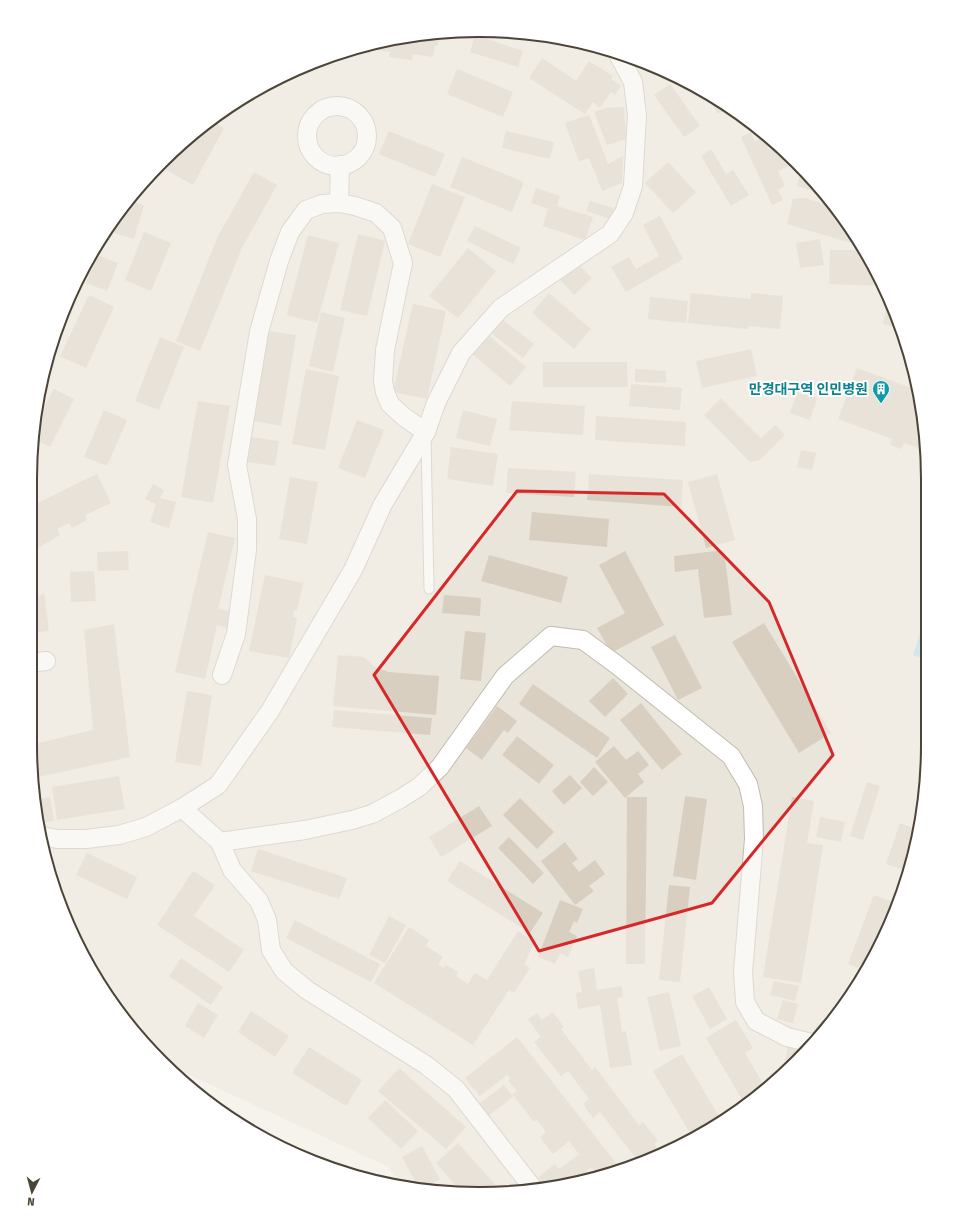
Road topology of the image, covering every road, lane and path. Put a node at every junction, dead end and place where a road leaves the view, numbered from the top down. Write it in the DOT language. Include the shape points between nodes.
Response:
graph roads {
  1 [pos="621,60"];
  2 [pos="340,165"];
  3 [pos="339,203"];
  4 [pos="426,432"];
  5 [pos="429,589"];
  6 [pos="222,674"];
  7 [pos="182,808"];
  8 [pos="46,837"];
  9 [pos="220,842"];
  10 [pos="806,1042"];
  11 [pos="529,1184"];
  1 -- 4 [label="street" via="633,82 637,115 633,186 624,214 610,234 501,308 461,353 436,403"];
  2 -- 3 [label="street"];
  3 -- 4 [label="street" via="376,214 392,228 403,263 385,350 383,381 390,404"];
  3 -- 6 [label="street" via="322,204 306,210 290,232 259,332 237,465 247,519 247,550 236,634"];
  4 -- 5 [label="lane"];
  4 -- 7 [label="street" via="383,504 353,570 270,711 218,785"];
  7 -- 8 [label="street" via="146,827 119,835 71,839"];
  7 -- 9 [label="street"];
  9 -- 10 [label="street" via="305,830 352,820 372,814 400,799 420,787 440,767 505,676 551,636 583,640 731,756 748,784 753,806 754,839 743,972 745,1002 756,1021 787,1037"];
  9 -- 11 [label="street" via="232,870 259,901 267,920 271,950 284,971 308,990 426,1065 456,1089"];
}
